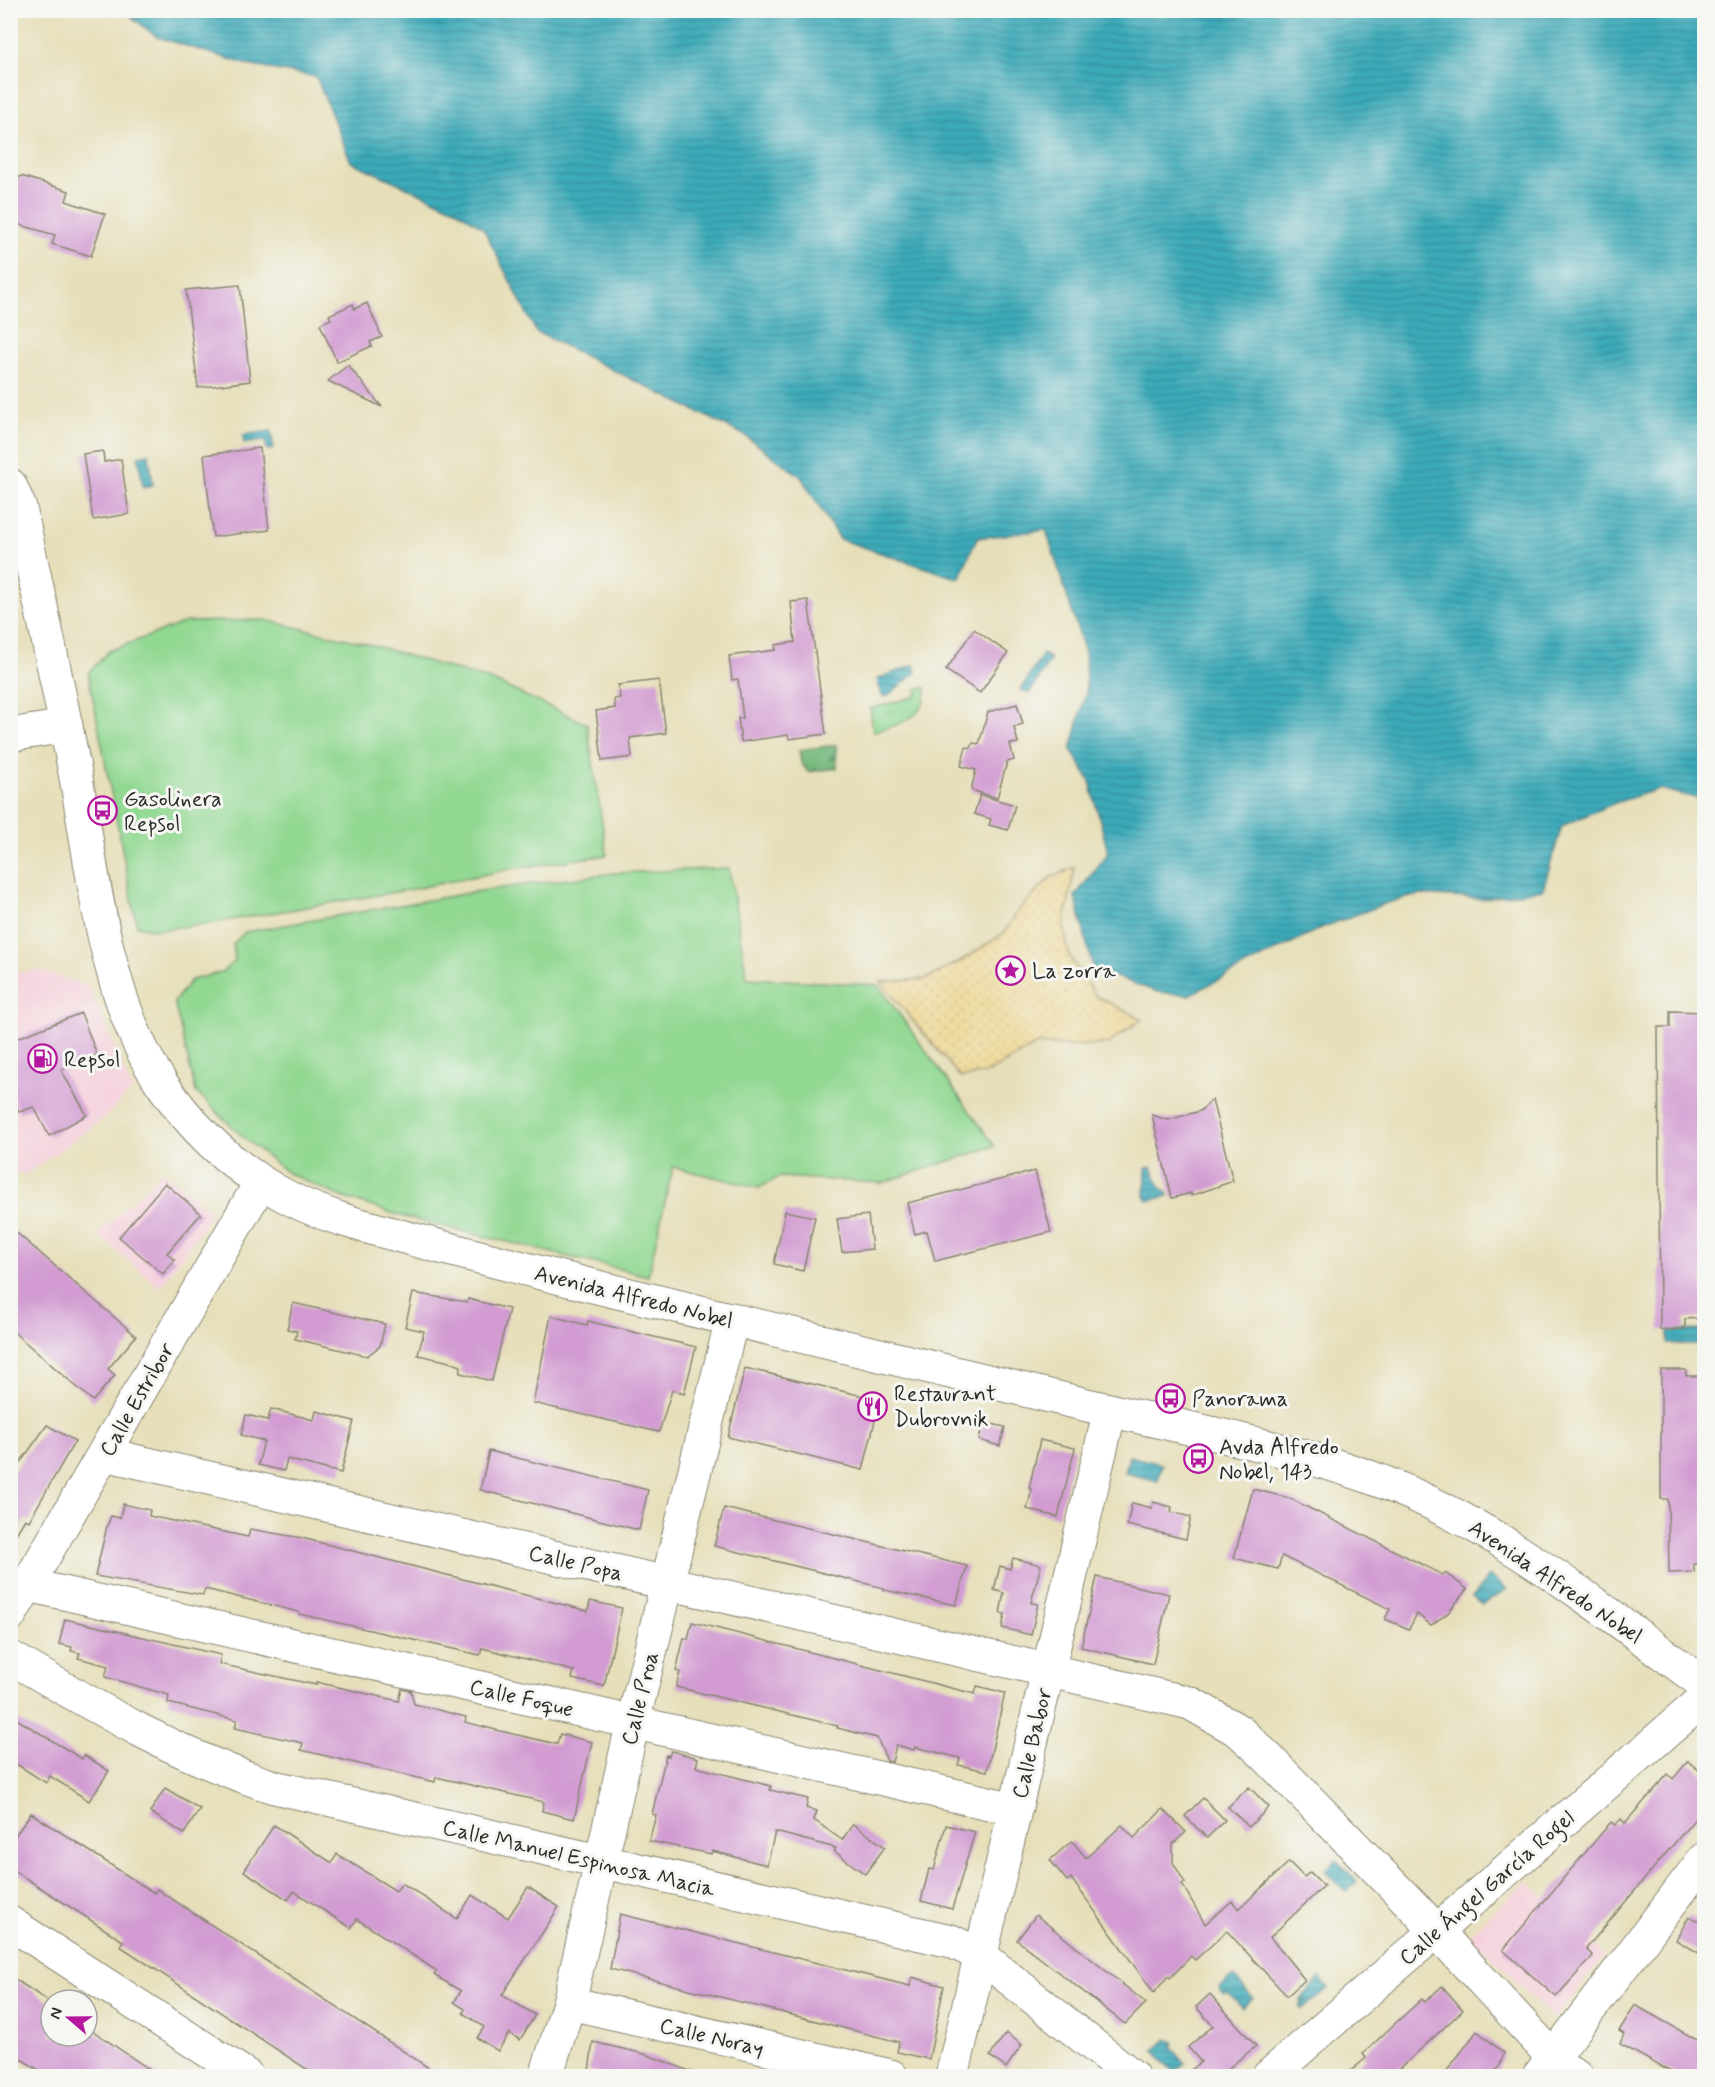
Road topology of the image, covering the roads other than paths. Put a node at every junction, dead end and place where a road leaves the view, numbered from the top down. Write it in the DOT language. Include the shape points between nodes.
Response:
graph roads {
  1 [pos="10,485"];
  2 [pos="66,726"];
  3 [pos="10,735"];
  4 [pos="261,1182"];
  5 [pos="732,1319"];
  6 [pos="1110,1410"];
  7 [pos="104,1454"];
  8 [pos="667,1583"];
  9 [pos="28,1585"];
  10 [pos="10,1615"];
  11 [pos="10,1658"];
  12 [pos="1048,1670"];
  13 [pos="1704,1684"];
  14 [pos="1704,1699"];
  15 [pos="633,1722"];
  16 [pos="1015,1809"];
  17 [pos="600,1863"];
  18 [pos="1700,1875"];
  19 [pos="10,1923"];
  20 [pos="1435,1930"];
  21 [pos="980,1955"];
  22 [pos="569,2004"];
  23 [pos="1556,2070"];
  24 [pos="247,2076"];
  25 [pos="546,2076"];
  26 [pos="891,2076"];
  27 [pos="952,2076"];
  28 [pos="1132,2076"];
  29 [pos="1269,2076"];
  1 -- 2 [label="street, Avenida Alfredo Nobel" via="20,508"];
  2 -- 3 [label="street"];
  2 -- 4 [label="street, Avenida Alfredo Nobel" via="123,1007 160,1081 198,1130"];
  4 -- 5 [label="street, Avenida Alfredo Nobel" via="319,1212 357,1225"];
  4 -- 7 [label="street, Calle Estribor"];
  5 -- 6 [label="street, Avenida Alfredo Nobel"];
  5 -- 8 [label="street, Calle Proa"];
  6 -- 12 [label="street, Calle Babor"];
  6 -- 13 [label="street, Avenida Alfredo Nobel" via="1317,1461 1442,1507 1518,1550"];
  7 -- 8 [label="street, Calle Popa"];
  7 -- 9 [label="street, Calle Estribor"];
  8 -- 12 [label="street, Calle Popa"];
  8 -- 15 [label="street, Calle Proa"];
  9 -- 10 [label="street, Calle Estribor"];
  9 -- 15 [label="street, Calle Foque"];
  11 -- 17 [label="street, Calle Manuel Espinosa Macia" via="110,1715 198,1760 233,1773"];
  12 -- 16 [label="street, Calle Babor"];
  12 -- 20 [label="street, Calle Popa" via="1190,1703 1239,1731"];
  14 -- 20 [label="street, Calle Ángel García Rogel"];
  15 -- 16 [label="street, Calle Foque"];
  15 -- 17 [label="street, Calle Proa"];
  16 -- 21 [label="street, Calle Babor"];
  17 -- 21 [label="street, Calle Manuel Espinosa Macia" via="951,1941"];
  17 -- 22 [label="street, Calle Proa"];
  18 -- 23 [label="street"];
  19 -- 24 [label="street"];
  20 -- 23 [label="street, Calle Popa"];
  20 -- 29 [label="street, Calle Ángel García Rogel"];
  21 -- 27 [label="street, Calle Babor"];
  21 -- 28 [label="street, Calle Manuel Espinosa Macia"];
  22 -- 25 [label="street, Calle Proa"];
  22 -- 26 [label="street, Calle Noray"];
}
